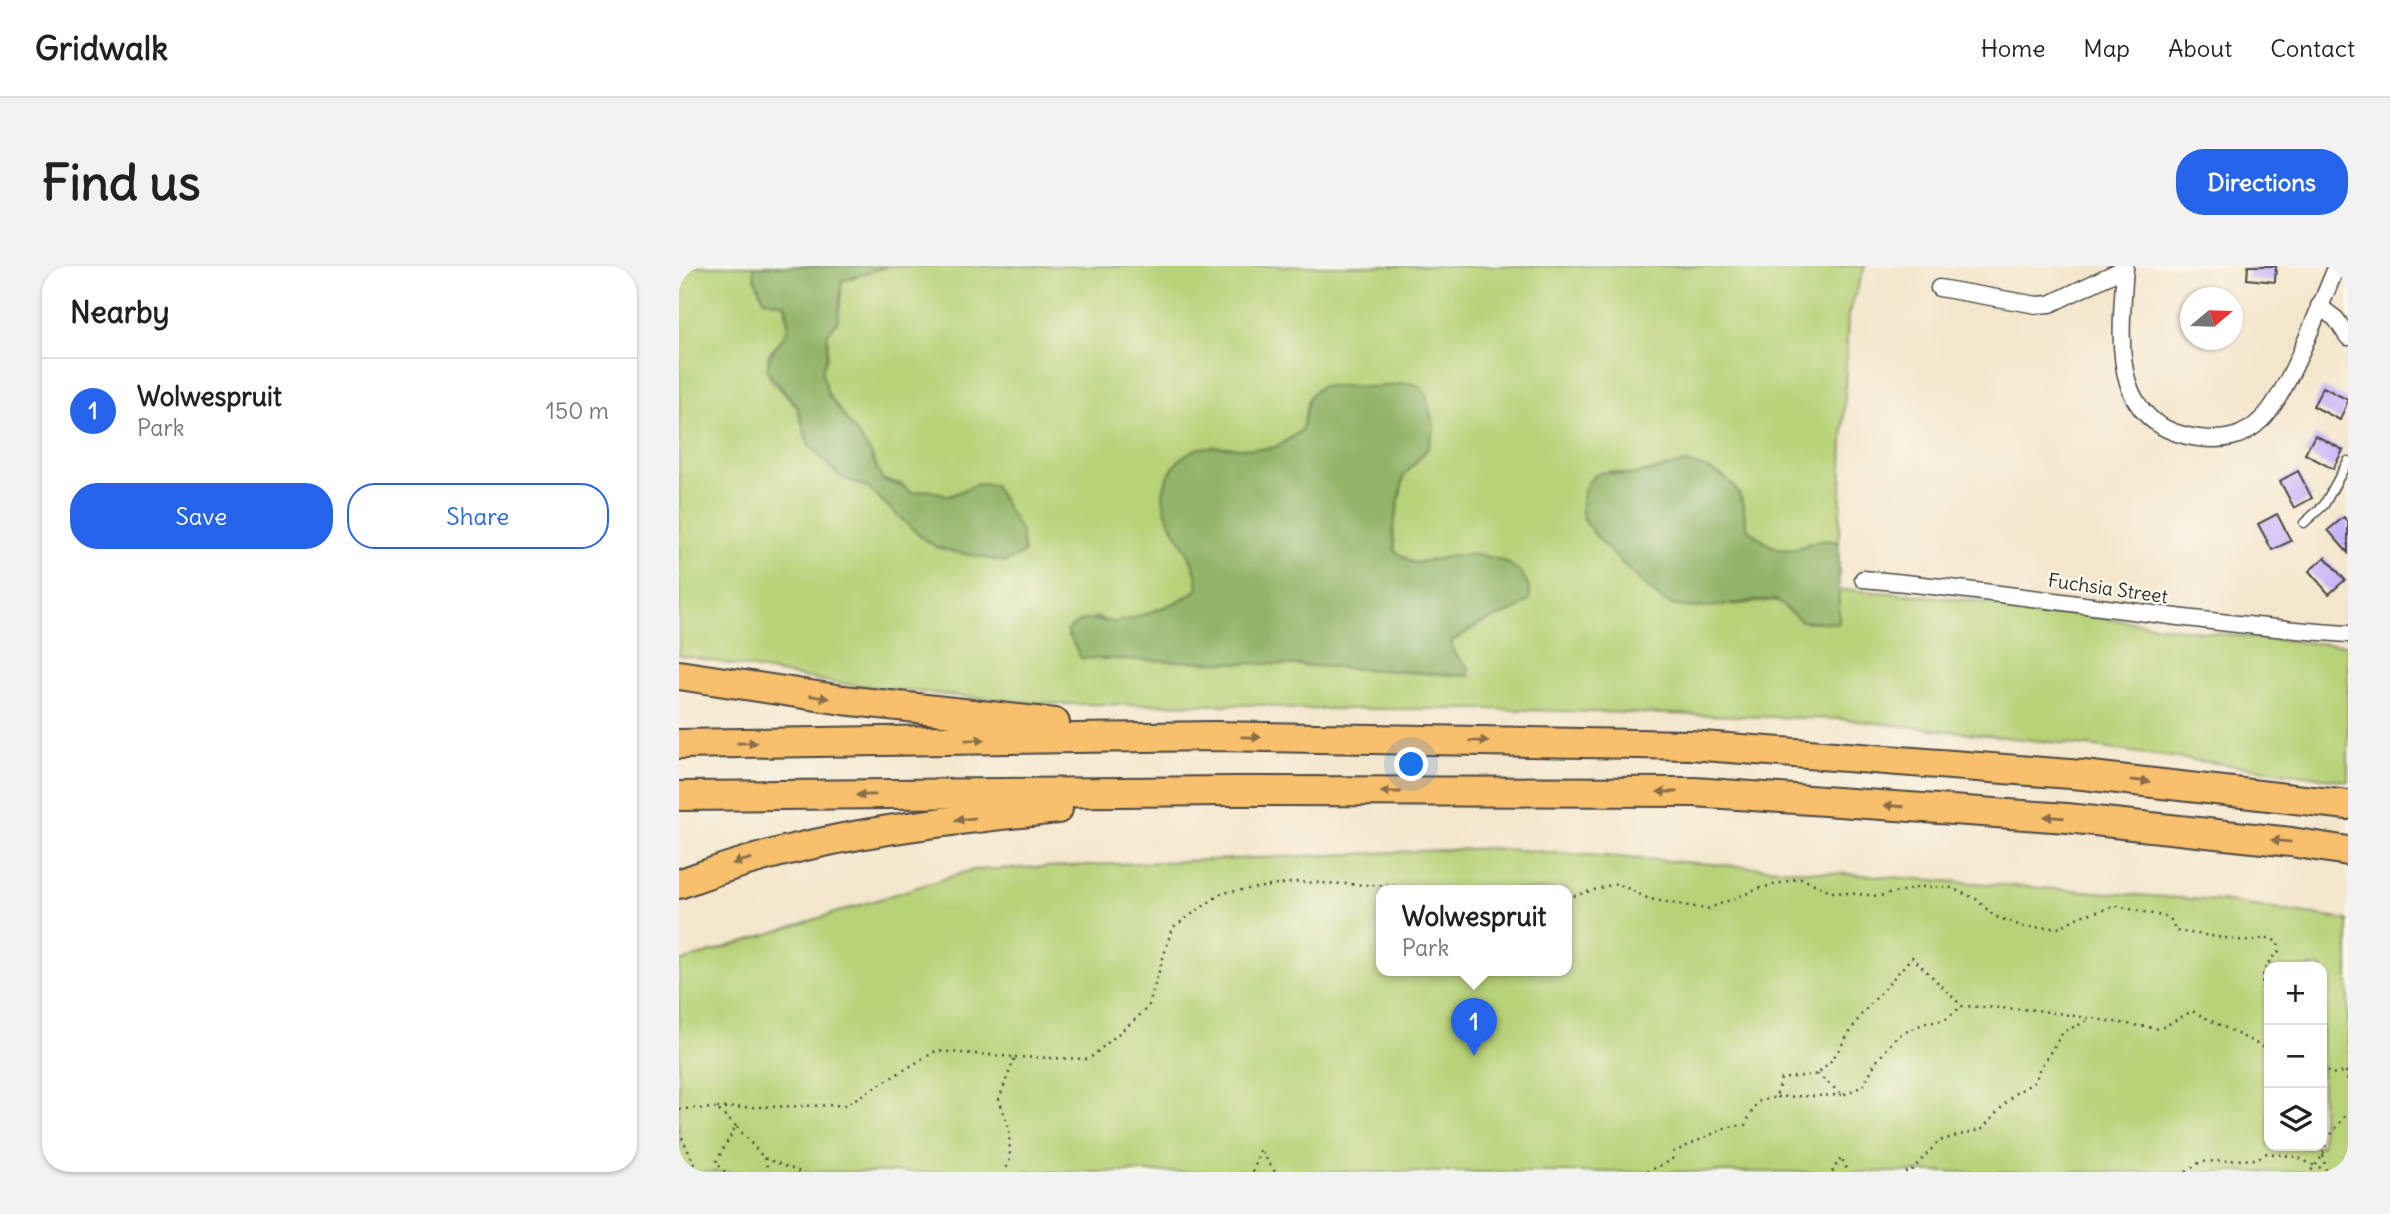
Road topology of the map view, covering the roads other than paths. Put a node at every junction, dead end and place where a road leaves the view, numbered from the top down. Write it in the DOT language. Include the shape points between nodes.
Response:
graph roads {
  1 [pos="2337,266"];
  2 [pos="2125,267"];
  3 [pos="1939,288"];
  4 [pos="2319,306"];
  5 [pos="2348,337"];
  6 [pos="2348,461"];
  7 [pos="2304,523"];
  8 [pos="1863,579"];
  9 [pos="2348,634"];
  10 [pos="679,675"];
  11 [pos="1215,736"];
  12 [pos="679,744"];
  13 [pos="1228,791"];
  14 [pos="679,796"];
  15 [pos="2348,805"];
  16 [pos="2348,851"];
  17 [pos="679,884"];
  1 -- 4 [label="street"];
  2 -- 3 [label="street" via="2050,304"];
  2 -- 4 [label="street" via="2128,392 2153,421 2189,436 2236,438 2263,419 2277,401"];
  4 -- 5 [label="street" via="2336,319"];
  6 -- 7 [label="lane" via="2324,505"];
  8 -- 9 [label="street, Fuchsia Street" via="1948,586 2246,627"];
  10 -- 11 [label="highway, one-way" via="954,714"];
  12 -- 11 [label="highway, one-way"];
  11 -- 15 [label="highway, one-way" via="1690,745 2083,775"];
  13 -- 14 [label="highway, one-way"];
  16 -- 13 [label="highway, one-way" via="2067,818 1694,792"];
  13 -- 17 [label="highway, one-way" via="862,832 735,863"];
}
